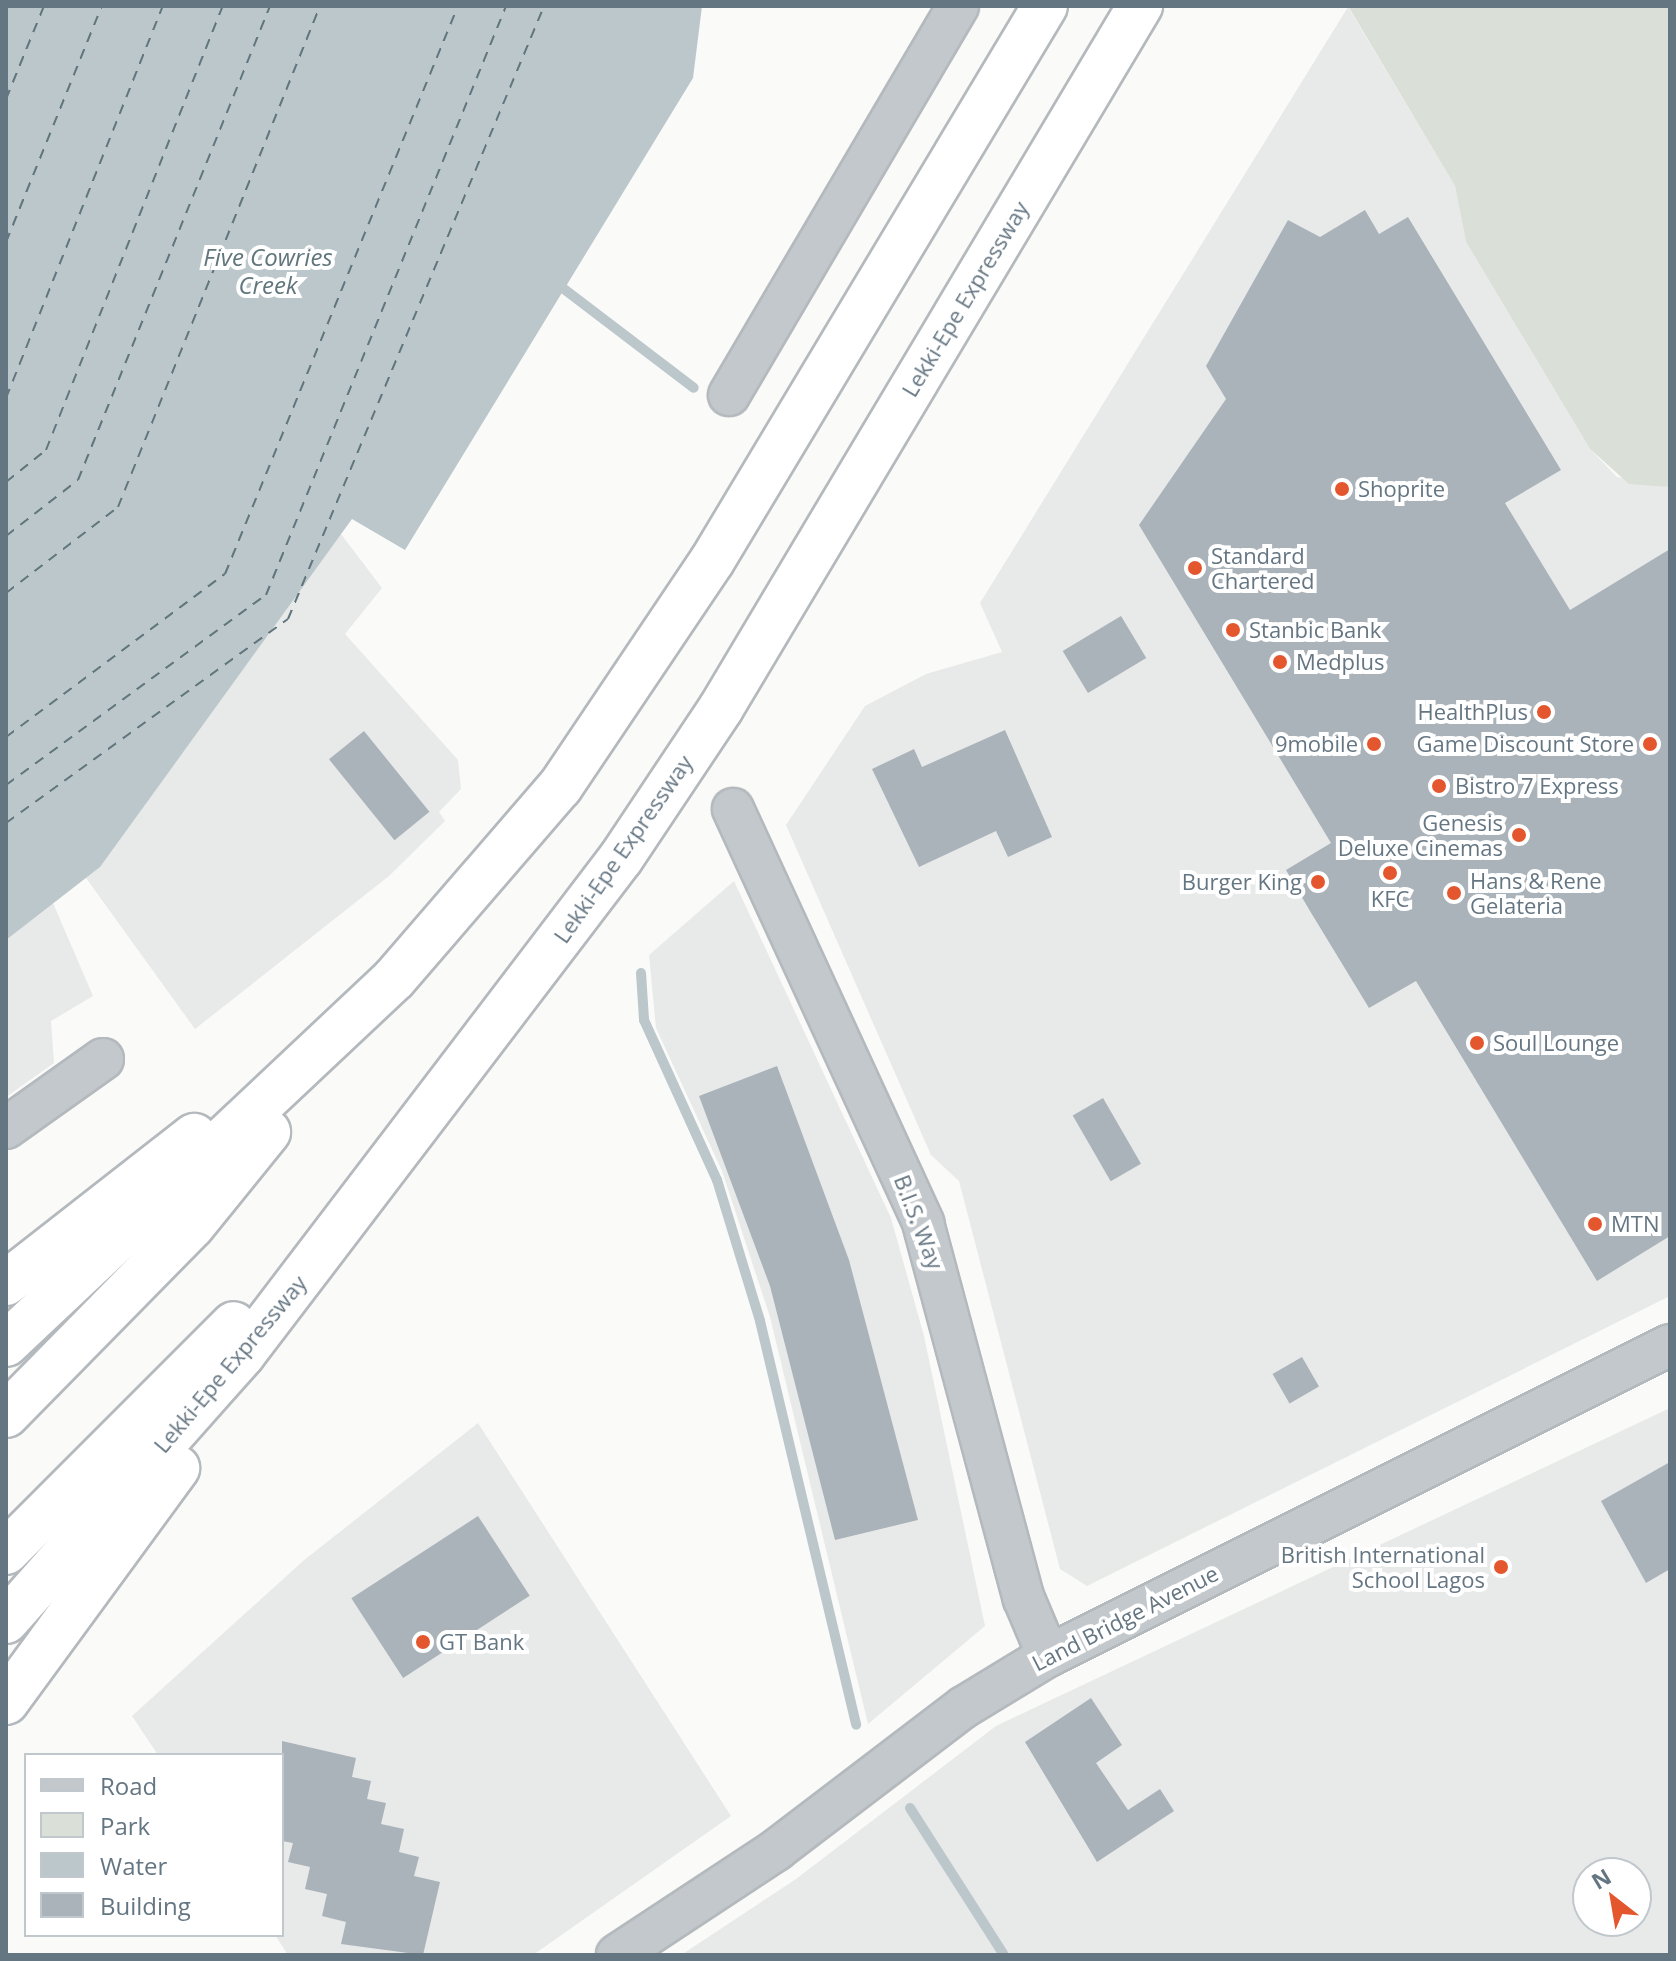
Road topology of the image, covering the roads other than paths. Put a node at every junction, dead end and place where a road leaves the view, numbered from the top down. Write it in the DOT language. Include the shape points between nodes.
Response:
graph roads {
  1 [pos="958,6"];
  2 [pos="1045,6"];
  3 [pos="1140,6"];
  4 [pos="729,395"];
  5 [pos="733,809"];
  6 [pos="394,979"];
  7 [pos="103,1059"];
  8 [pos="6,1128"];
  9 [pos="383,1175"];
  10 [pos="6,1283"];
  11 [pos="6,1344"];
  12 [pos="1670,1345"];
  13 [pos="6,1415"];
  14 [pos="21,1523"];
  15 [pos="6,1552"];
  16 [pos="6,1621"];
  17 [pos="1048,1656"];
  18 [pos="6,1702"];
  19 [pos="617,1955"];
  1 -- 4 [label="street"];
  2 -- 6 [label="highway" via="620,704 501,860"];
  3 -- 9 [label="highway, Lekki-Epe Expressway" via="721,708 621,858"];
  5 -- 17 [label="street, B.I.S. Way" via="923,1223 1024,1599"];
  6 -- 10 [label="highway"];
  6 -- 11 [label="highway"];
  6 -- 13 [label="highway" via="192,1226"];
  7 -- 8 [label="street"];
  9 -- 14 [label="highway"];
  9 -- 16 [label="highway, Lekki-Epe Expressway" via="243,1354"];
  9 -- 18 [label="highway" via="346,1236"];
  12 -- 17 [label="street, Land Bridge Avenue"];
  14 -- 15 [label="highway"];
  17 -- 19 [label="street, Land Bridge Avenue" via="964,1707 765,1857"];
}
